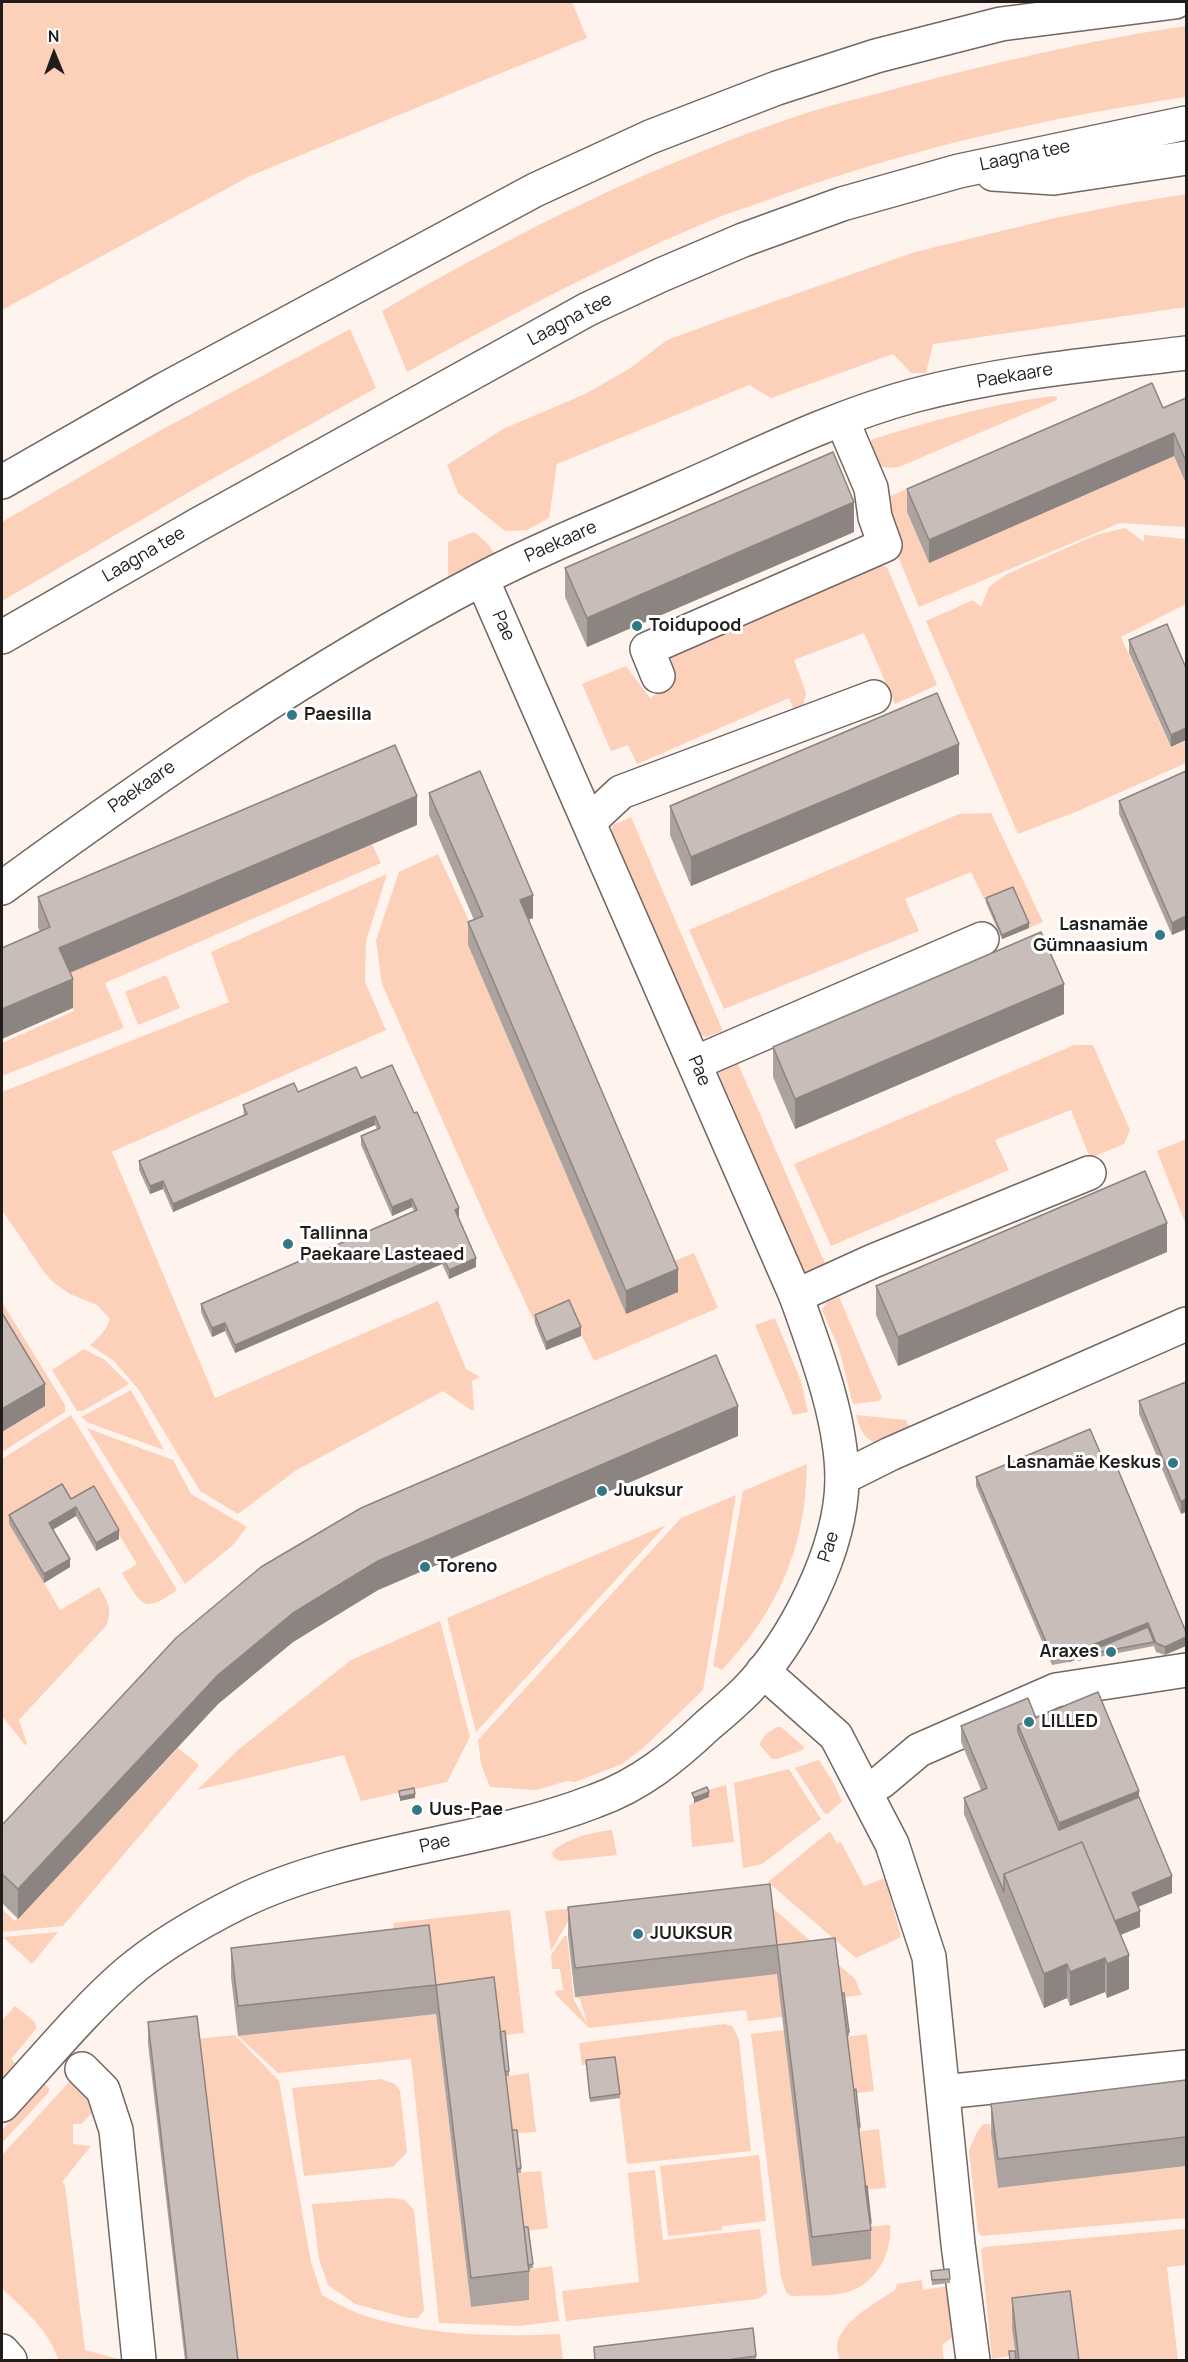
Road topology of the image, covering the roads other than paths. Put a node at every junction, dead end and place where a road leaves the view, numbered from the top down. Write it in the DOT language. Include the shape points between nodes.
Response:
graph roads {
  1 [pos="1073,2"];
  2 [pos="1175,2"];
  3 [pos="1001,24"];
  4 [pos="1186,123"];
  5 [pos="1186,158"];
  6 [pos="959,171"];
  7 [pos="1186,353"];
  8 [pos="842,420"];
  9 [pos="2,482"];
  10 [pos="482,579"];
  11 [pos="2,637"];
  12 [pos="658,676"];
  13 [pos="874,697"];
  14 [pos="589,822"];
  15 [pos="2,888"];
  16 [pos="982,939"];
  17 [pos="695,1063"];
  18 [pos="1089,1173"];
  19 [pos="796,1296"];
  20 [pos="1186,1324"];
  21 [pos="842,1478"];
  22 [pos="1186,1670"];
  23 [pos="763,1671"];
  24 [pos="881,1782"];
  25 [pos="1186,2067"];
  26 [pos="82,2069"];
  27 [pos="943,2092"];
  28 [pos="2,2105"];
  29 [pos="2,2351"];
  30 [pos="10,2361"];
  31 [pos="139,2361"];
  32 [pos="973,2361"];
  1 -- 3 [label="street"];
  2 -- 3 [label="street"];
  3 -- 9 [label="street" via="876,56 777,88 650,137 525,196 165,389"];
  4 -- 6 [label="street, Laagna tee"];
  5 -- 6 [label="street" via="1054,178"];
  6 -- 11 [label="street, Laagna tee" via="842,204 743,240 588,309"];
  7 -- 8 [label="street, Paekaare" via="1012,374 911,396"];
  8 -- 10 [label="street, Paekaare"];
  8 -- 12 [label="street" via="871,488 875,517 885,545 647,649"];
  10 -- 14 [label="street, Pae"];
  10 -- 15 [label="street, Paekaare" via="310,675 137,789"];
  13 -- 14 [label="street" via="621,792"];
  14 -- 17 [label="street, Pae"];
  16 -- 17 [label="street"];
  17 -- 19 [label="street, Pae"];
  18 -- 19 [label="street"];
  19 -- 21 [label="street, Pae" via="832,1414"];
  20 -- 21 [label="street"];
  21 -- 23 [label="street, Pae" via="839,1514 829,1553 795,1626"];
  22 -- 24 [label="street" via="1056,1690 919,1750"];
  23 -- 27 [label="street" via="836,1736 892,1844 929,1957"];
  23 -- 28 [label="street, Pae" via="677,1755 646,1777 596,1802 294,1879 237,1903 152,1953 126,1974"];
  25 -- 27 [label="street"];
  26 -- 31 [label="street" via="103,2091 116,2130"];
  27 -- 32 [label="street"];
  29 -- 30 [label="street"];
}
